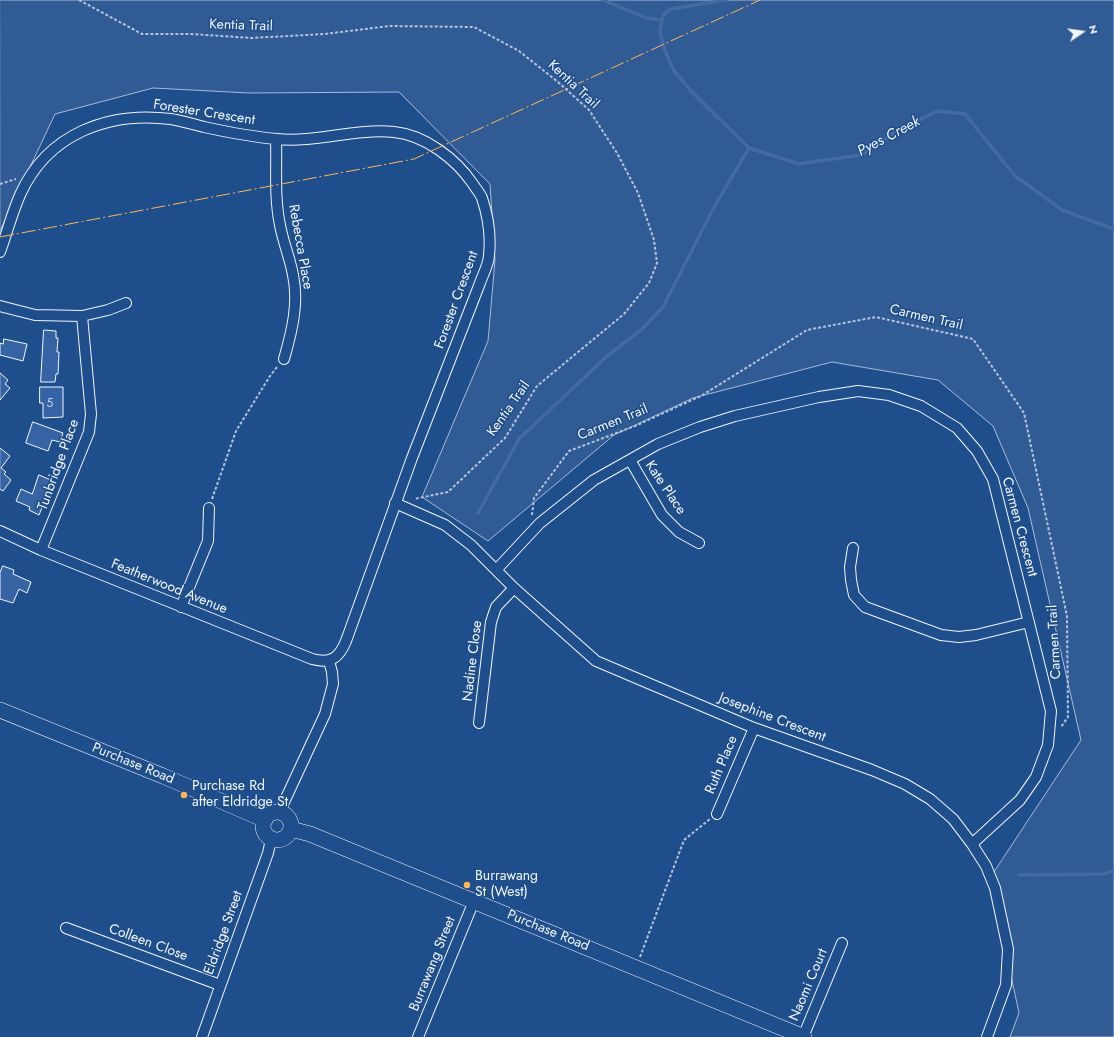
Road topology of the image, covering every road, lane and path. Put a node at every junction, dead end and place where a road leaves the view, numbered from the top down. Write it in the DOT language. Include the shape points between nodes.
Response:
graph roads {
  1 [pos="79,0"];
  2 [pos="276,139"];
  3 [pos="0,252"];
  4 [pos="126,303"];
  5 [pos="0,306"];
  6 [pos="82,316"];
  7 [pos="284,359"];
  8 [pos="630,460"];
  9 [pos="395,503"];
  10 [pos="209,508"];
  11 [pos="0,531"];
  12 [pos="530,534"];
  13 [pos="699,543"];
  14 [pos="853,548"];
  15 [pos="41,550"];
  16 [pos="497,569"];
  17 [pos="514,588"];
  18 [pos="182,607"];
  19 [pos="1029,622"];
  20 [pos="329,661"];
  21 [pos="0,710"];
  22 [pos="479,722"];
  23 [pos="754,728"];
  24 [pos="1060,728"];
  25 [pos="279,813"];
  26 [pos="717,814"];
  27 [pos="265,820"];
  28 [pos="291,829"];
  29 [pos="271,839"];
  30 [pos="972,844"];
  31 [pos="474,901"];
  32 [pos="66,928"];
  33 [pos="842,943"];
  34 [pos="636,967"];
  35 [pos="220,985"];
  36 [pos="202,1037"];
  37 [pos="418,1037"];
  38 [pos="803,1037"];
  39 [pos="987,1037"];
  1 -- 9 [label="path, Kentia Trail" via="142,34 252,38 324,34 389,26 474,27 519,51 558,82 589,110 617,153 638,193 654,240 657,263 649,283 624,314 537,386 505,438 448,492"];
  2 -- 3 [label="street, Forester Crescent" via="147,117 126,118 88,128 48,154 33,171 20,194"];
  2 -- 7 [label="street, Rebecca Place" via="277,208 293,276 295,304 292,333"];
  2 -- 9 [label="street, Forester Crescent" via="301,140 371,131 396,132 423,140 449,156 465,173 481,197 490,231 489,256"];
  4 -- 6 [label="street"];
  5 -- 6 [label="street" via="34,315"];
  6 -- 15 [label="street, Tunbridge Place" via="91,414 89,432"];
  7 -- 10 [label="path" via="270,376 236,431"];
  8 -- 12 [label="street, Carmen Crescent" via="594,480"];
  8 -- 13 [label="street, Kate Place" via="662,515 679,532"];
  8 -- 19 [label="street, Carmen Crescent" via="658,444 700,427 819,397 858,391 889,395 921,406 957,428 977,451 992,479"];
  9 -- 16 [label="street, Josephine Crescent" via="445,525"];
  9 -- 20 [label="street, Forester Crescent" via="346,641 341,652"];
  10 -- 18 [label="street" via="208,541"];
  11 -- 15 [label="street, Featherwood Avenue"];
  12 -- 16 [label="street, Carmen Crescent"];
  12 -- 24 [label="path, Carmen Trail" via="534,498 569,451 635,426 701,396 807,330 876,317 972,339 1024,413 1067,616 1068,718"];
  14 -- 19 [label="street" via="850,567 854,595 865,607 941,636 976,635"];
  15 -- 18 [label="street, Featherwood Avenue"];
  16 -- 17 [label="street, Josephine Crescent"];
  17 -- 22 [label="street, Nadine Close" via="496,607 491,622"];
  17 -- 23 [label="street, Josephine Crescent" via="596,661"];
  18 -- 20 [label="street, Featherwood Avenue" via="312,660"];
  19 -- 30 [label="street, Carmen Crescent" via="1051,711 1048,745 1036,777 1020,800"];
  20 -- 25 [label="street" via="333,684 325,714"];
  21 -- 27 [label="main road, Purchase Road"];
  23 -- 26 [label="street, Ruth Place"];
  23 -- 30 [label="street, Josephine Crescent" via="905,784 930,799 953,819"];
  25 -- 27 [label="main road" via="271,814"];
  25 -- 28 [label="main road" via="287,817"];
  26 -- 34 [label="path" via="684,840"];
  27 -- 29 [label="main road" via="265,833"];
  28 -- 29 [label="main road" via="283,839"];
  28 -- 31 [label="main road, Purchase Road" via="310,834"];
  29 -- 35 [label="street, Eldridge Street" via="268,854"];
  30 -- 39 [label="street, Josephine Crescent" via="986,866 995,888 1008,949 1006,985"];
  31 -- 34 [label="main road, Purchase Road"];
  31 -- 37 [label="street, Burrawang Street"];
  32 -- 35 [label="street, Colleen Close"];
  33 -- 38 [label="street, Naomi Court"];
  34 -- 38 [label="main road, Purchase Road"];
  35 -- 36 [label="street, Eldridge Street"];
}
